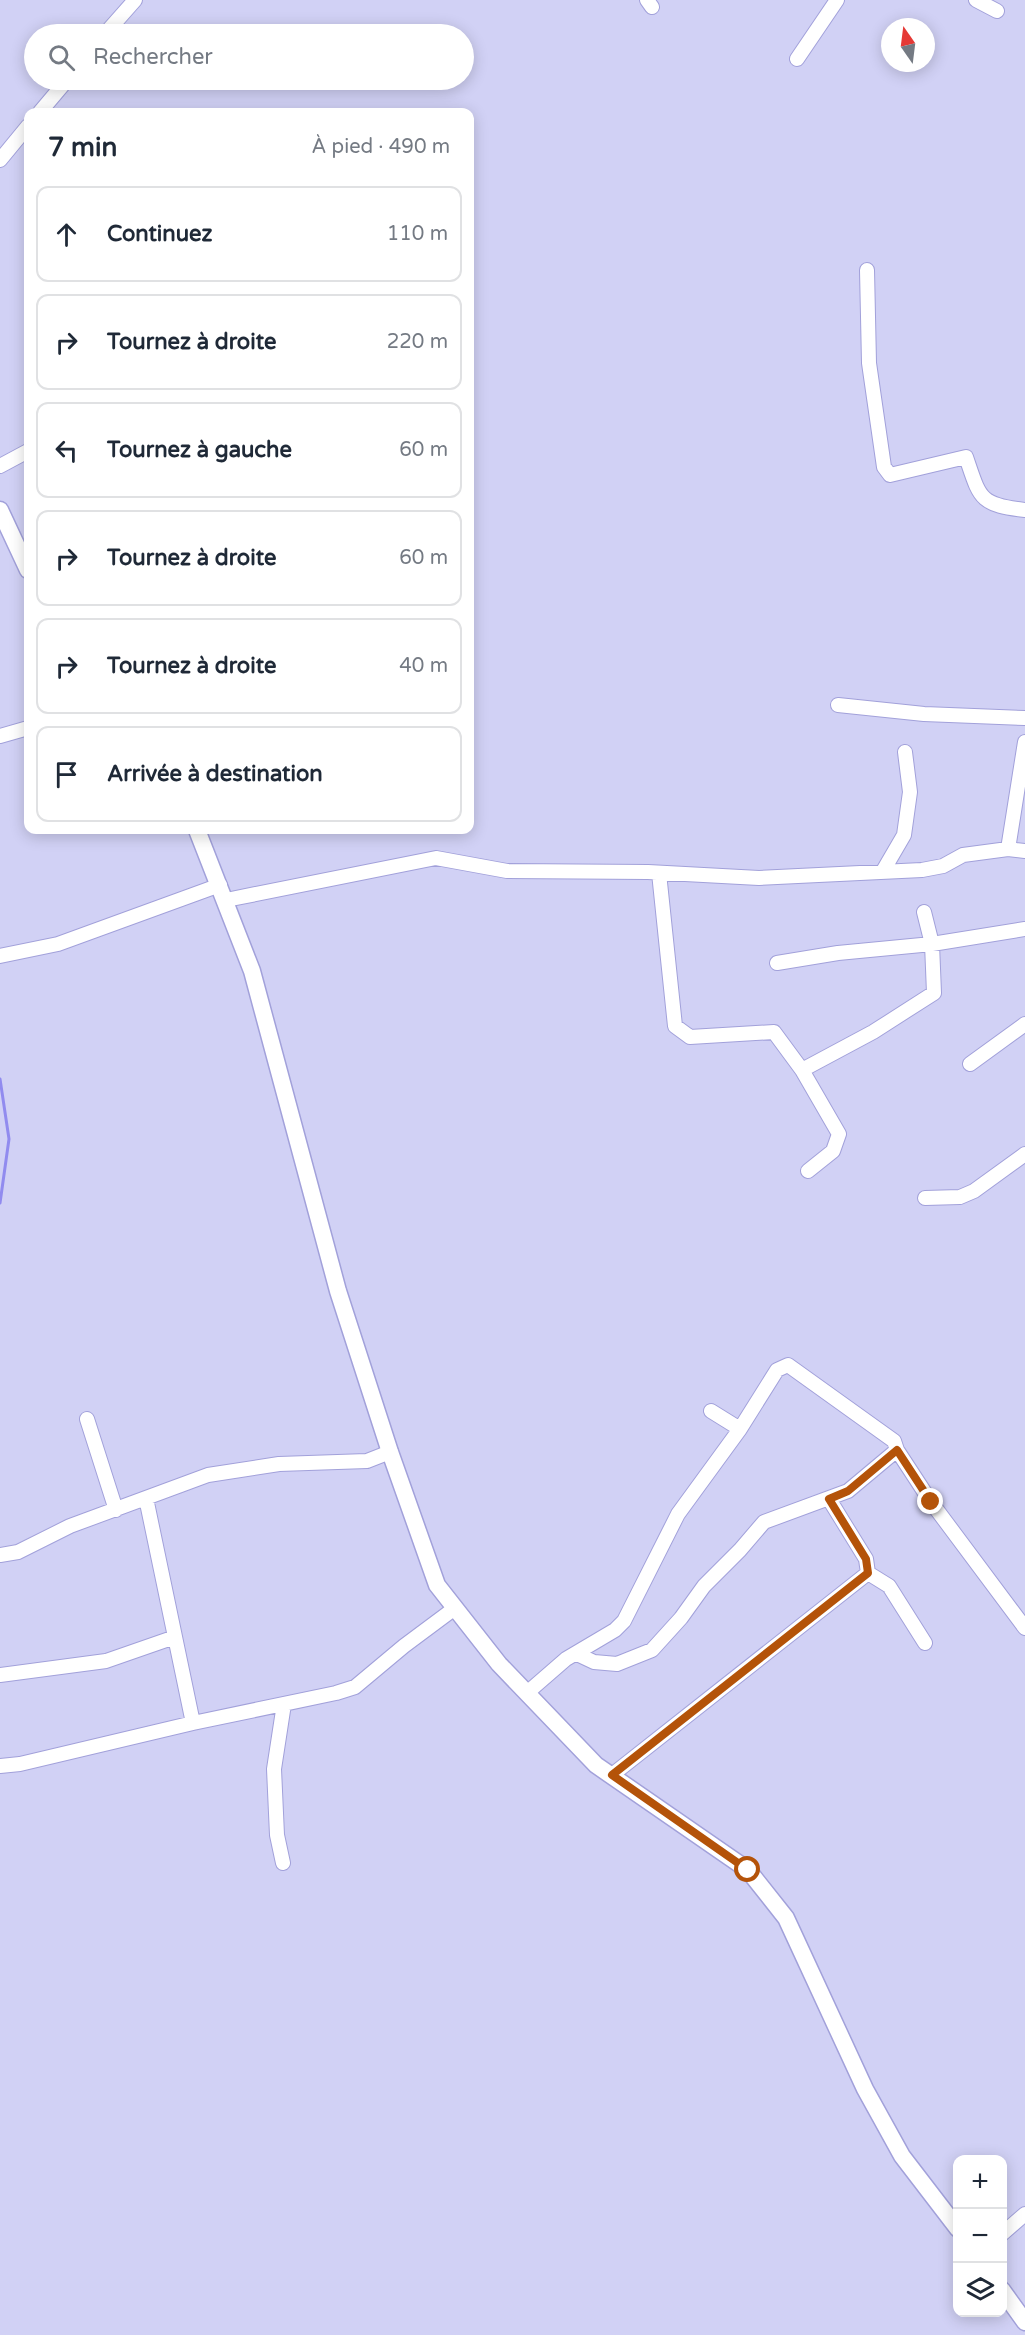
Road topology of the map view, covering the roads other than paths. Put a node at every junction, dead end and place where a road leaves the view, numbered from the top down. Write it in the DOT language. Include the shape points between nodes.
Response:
graph roads {
  1 [pos="135,0"];
  2 [pos="837,0"];
  3 [pos="976,0"];
  4 [pos="997,11"];
  5 [pos="114,24"];
  6 [pos="797,59"];
  7 [pos="59,90"];
  8 [pos="43,108"];
  9 [pos="24,131"];
  10 [pos="0,160"];
  11 [pos="867,270"];
  12 [pos="24,453"];
  13 [pos="0,466"];
  14 [pos="0,510"];
  15 [pos="1025,510"];
  16 [pos="24,561"];
  17 [pos="838,705"];
  18 [pos="1025,718"];
  19 [pos="24,729"];
  20 [pos="0,736"];
  21 [pos="1025,742"];
  22 [pos="905,752"];
  23 [pos="199,834"];
  24 [pos="1008,849"];
  25 [pos="1025,851"];
  26 [pos="883,871"];
  27 [pos="659,873"];
  28 [pos="223,893"];
  29 [pos="924,912"];
  30 [pos="1025,929"];
  31 [pos="932,944"];
  32 [pos="0,956"];
  33 [pos="777,963"];
  34 [pos="1025,1024"];
  35 [pos="970,1064"];
  36 [pos="802,1070"];
  37 [pos="1025,1154"];
  38 [pos="808,1171"];
  39 [pos="925,1198"];
  40 [pos="711,1411"];
  41 [pos="87,1419"];
  42 [pos="740,1429"];
  43 [pos="897,1450"];
  44 [pos="390,1452"];
  45 [pos="146,1498"];
  46 [pos="829,1499"];
  47 [pos="116,1510"];
  48 [pos="0,1555"];
  49 [pos="868,1573"];
  50 [pos="455,1608"];
  51 [pos="1025,1628"];
  52 [pos="176,1637"];
  53 [pos="925,1643"];
  54 [pos="578,1654"];
  55 [pos="0,1675"];
  56 [pos="528,1692"];
  57 [pos="284,1704"];
  58 [pos="193,1722"];
  59 [pos="0,1766"];
  60 [pos="612,1775"];
  61 [pos="283,1863"];
  62 [pos="1025,2214"];
  63 [pos="953,2224"];
  64 [pos="1007,2230"];
  65 [pos="1007,2297"];
  66 [pos="1025,2322"];
  1 -- 5 [label="street"];
  2 -- 6 [label="street"];
  3 -- 4 [label="street"];
  7 -- 8 [label="street"];
  9 -- 10 [label="street"];
  11 -- 15 [label="street" via="869,363 884,467 890,475 966,457 979,494 999,507"];
  12 -- 13 [label="street"];
  14 -- 16 [label="main road"];
  17 -- 18 [label="street" via="924,714"];
  19 -- 20 [label="street"];
  21 -- 24 [label="street"];
  22 -- 26 [label="street" via="910,792 904,835"];
  23 -- 28 [label="main road"];
  24 -- 25 [label="street"];
  24 -- 26 [label="street" via="963,855 943,866 922,870"];
  26 -- 27 [label="street" via="759,878"];
  27 -- 28 [label="street" via="507,871 436,858"];
  27 -- 36 [label="street" via="675,1026 690,1037 774,1032"];
  28 -- 32 [label="street" via="58,944"];
  28 -- 44 [label="main road" via="252,971 338,1291"];
  29 -- 31 [label="street"];
  30 -- 31 [label="street"];
  31 -- 33 [label="street"];
  31 -- 36 [label="street" via="934,993"];
  34 -- 35 [label="street"];
  36 -- 38 [label="street" via="839,1134 833,1151"];
  37 -- 39 [label="street" via="974,1191 960,1197"];
  40 -- 42 [label="street"];
  41 -- 47 [label="street"];
  42 -- 43 [label="street" via="777,1370 788,1365 894,1441"];
  42 -- 54 [label="street" via="678,1515 624,1621"];
  43 -- 46 [label="street" via="848,1491"];
  43 -- 51 [label="street"];
  44 -- 45 [label="street" via="367,1461 279,1464 208,1475"];
  44 -- 50 [label="main road" via="438,1585"];
  45 -- 47 [label="street"];
  45 -- 52 [label="street"];
  46 -- 49 [label="street" via="866,1559"];
  46 -- 54 [label="street" via="764,1522 704,1586 652,1650 617,1664 594,1662"];
  47 -- 48 [label="street" via="70,1526 18,1552"];
  49 -- 53 [label="street" via="889,1586"];
  49 -- 60 [label="street"];
  50 -- 56 [label="main road" via="499,1664"];
  50 -- 57 [label="street" via="355,1687"];
  52 -- 55 [label="street" via="106,1661"];
  52 -- 58 [label="street"];
  54 -- 56 [label="street" via="566,1659"];
  56 -- 60 [label="main road" via="596,1765"];
  57 -- 58 [label="street"];
  57 -- 61 [label="street" via="274,1769 277,1835"];
  58 -- 59 [label="street"];
  60 -- 63 [label="main road" via="748,1870 786,1918 865,2089 902,2156"];
  62 -- 64 [label="street"];
  65 -- 66 [label="main road"];
}
